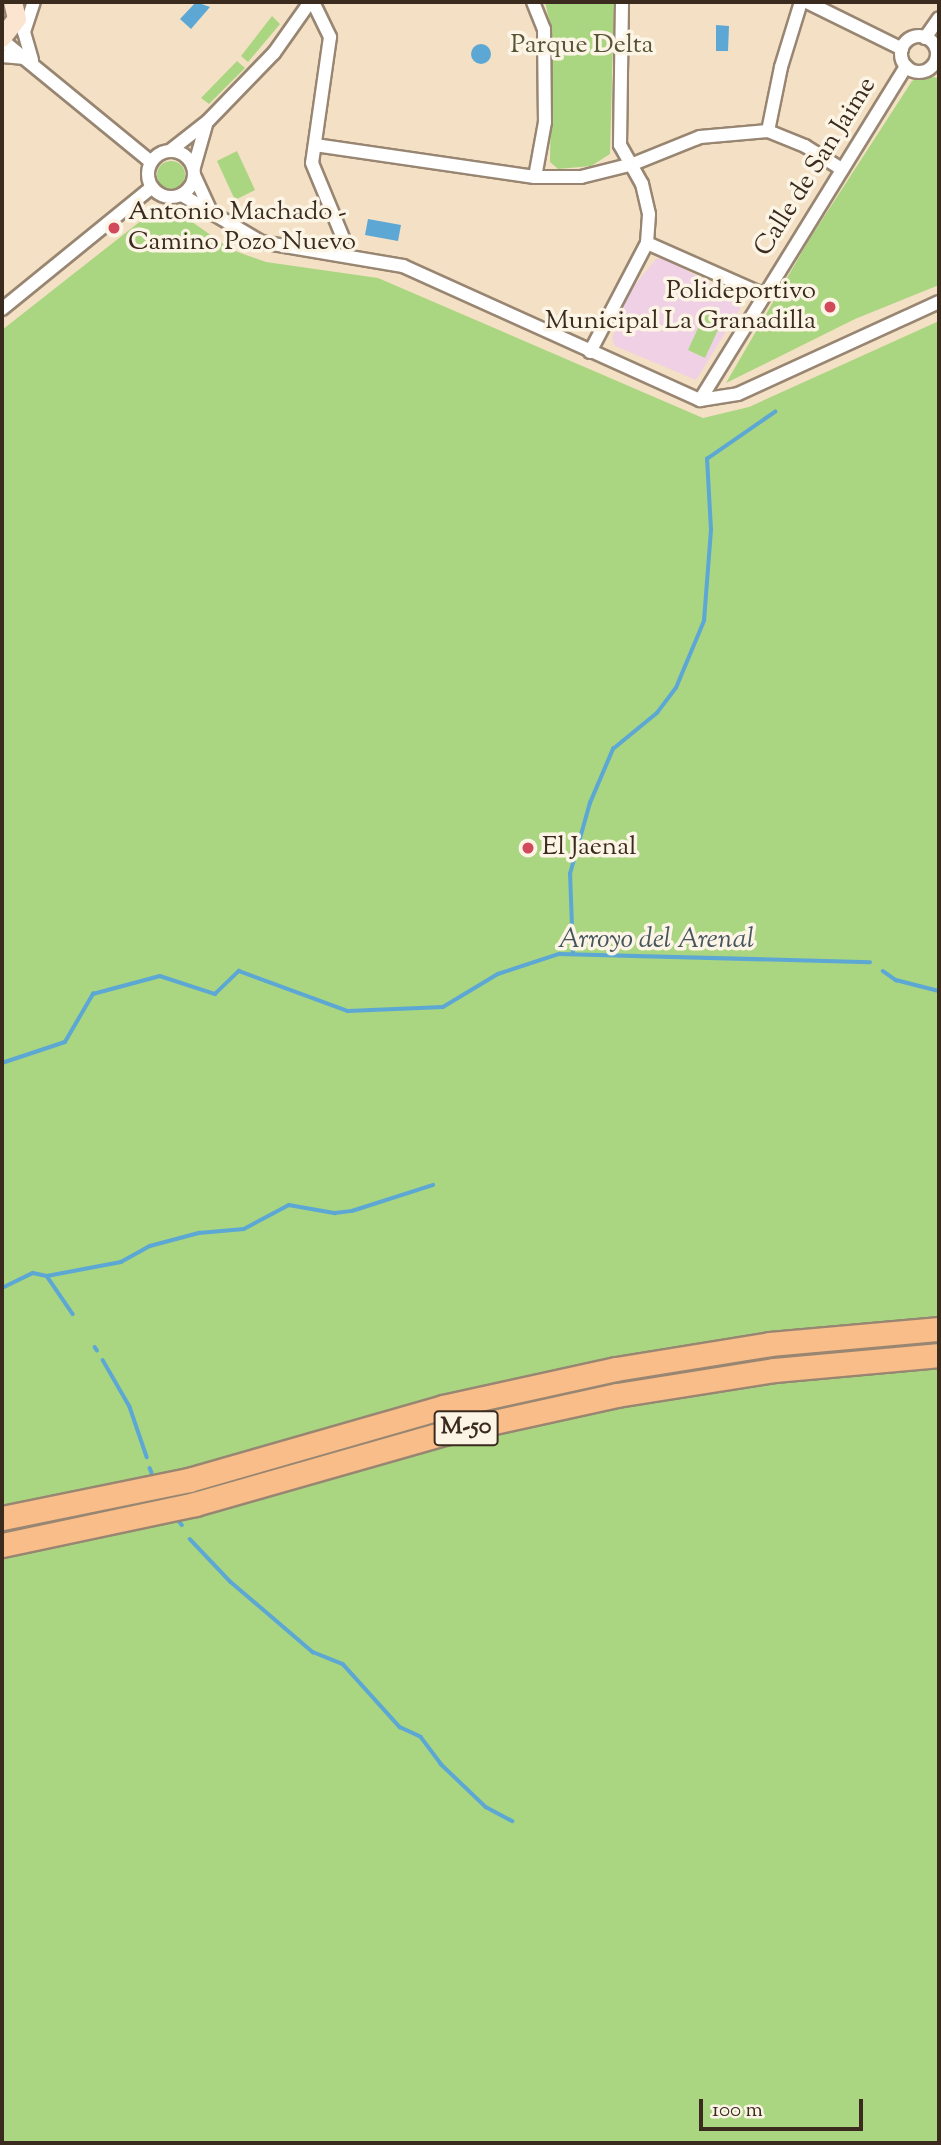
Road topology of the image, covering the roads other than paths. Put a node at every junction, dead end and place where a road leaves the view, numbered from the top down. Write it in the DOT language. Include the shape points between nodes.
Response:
graph roads {
  1 [pos="312,2"];
  2 [pos="533,2"];
  3 [pos="622,2"];
  4 [pos="801,2"];
  5 [pos="807,2"];
  6 [pos="24,4"];
  7 [pos="939,18"];
  8 [pos="5,37"];
  9 [pos="925,38"];
  10 [pos="902,49"];
  11 [pos="2,55"];
  12 [pos="32,60"];
  13 [pos="937,63"];
  14 [pos="906,67"];
  15 [pos="208,121"];
  16 [pos="768,131"];
  17 [pos="315,145"];
  18 [pos="170,150"];
  19 [pos="151,162"];
  20 [pos="633,164"];
  21 [pos="840,168"];
  22 [pos="194,172"];
  23 [pos="535,177"];
  24 [pos="152,187"];
  25 [pos="182,195"];
  26 [pos="212,215"];
  27 [pos="342,238"];
  28 [pos="647,243"];
  29 [pos="762,294"];
  30 [pos="939,302"];
  31 [pos="2,309"];
  32 [pos="590,352"];
  33 [pos="701,400"];
  34 [pos="939,1329"];
  35 [pos="939,1355"];
  36 [pos="2,1518"];
  37 [pos="2,1545"];
  1 -- 15 [label="street" via="274,53"];
  1 -- 17 [label="street" via="330,37"];
  2 -- 23 [label="street" via="544,29 545,122"];
  3 -- 20 [label="street" via="620,145"];
  4 -- 16 [label="street"];
  5 -- 10 [label="street"];
  6 -- 8 [label="street"];
  6 -- 12 [label="street" via="24,32"];
  7 -- 9 [label="street"];
  8 -- 12 [label="street"];
  9 -- 10 [label="street" via="914,37"];
  9 -- 13 [label="street" via="934,45"];
  10 -- 14 [label="street"];
  11 -- 12 [label="street"];
  12 -- 19 [label="street"];
  13 -- 14 [label="street" via="922,72"];
  14 -- 21 [label="street, Calle de San Jaime"];
  15 -- 18 [label="street"];
  15 -- 22 [label="street"];
  16 -- 20 [label="street" via="701,137"];
  16 -- 21 [label="street" via="805,146"];
  17 -- 23 [label="street"];
  17 -- 27 [label="street" via="314,176"];
  18 -- 19 [label="street"];
  18 -- 22 [label="street" via="186,155"];
  19 -- 24 [label="street"];
  20 -- 23 [label="street" via="581,177"];
  20 -- 28 [label="street" via="649,214"];
  21 -- 29 [label="street, Calle de San Jaime"];
  22 -- 25 [label="street"];
  22 -- 26 [label="street"];
  24 -- 25 [label="street" via="167,197"];
  24 -- 31 [label="street"];
  25 -- 26 [label="street"];
  26 -- 32 [label="street" via="261,242 403,265"];
  28 -- 29 [label="street"];
  28 -- 32 [label="street"];
  29 -- 33 [label="street, Calle de San Jaime"];
  30 -- 33 [label="street" via="738,394"];
  32 -- 33 [label="street"];
  34 -- 36 [label="highway, M-50" via="770,1344 616,1369 443,1407 189,1480"];
  35 -- 37 [label="highway, M-50" via="775,1370 617,1395 444,1433 195,1504"];
}
